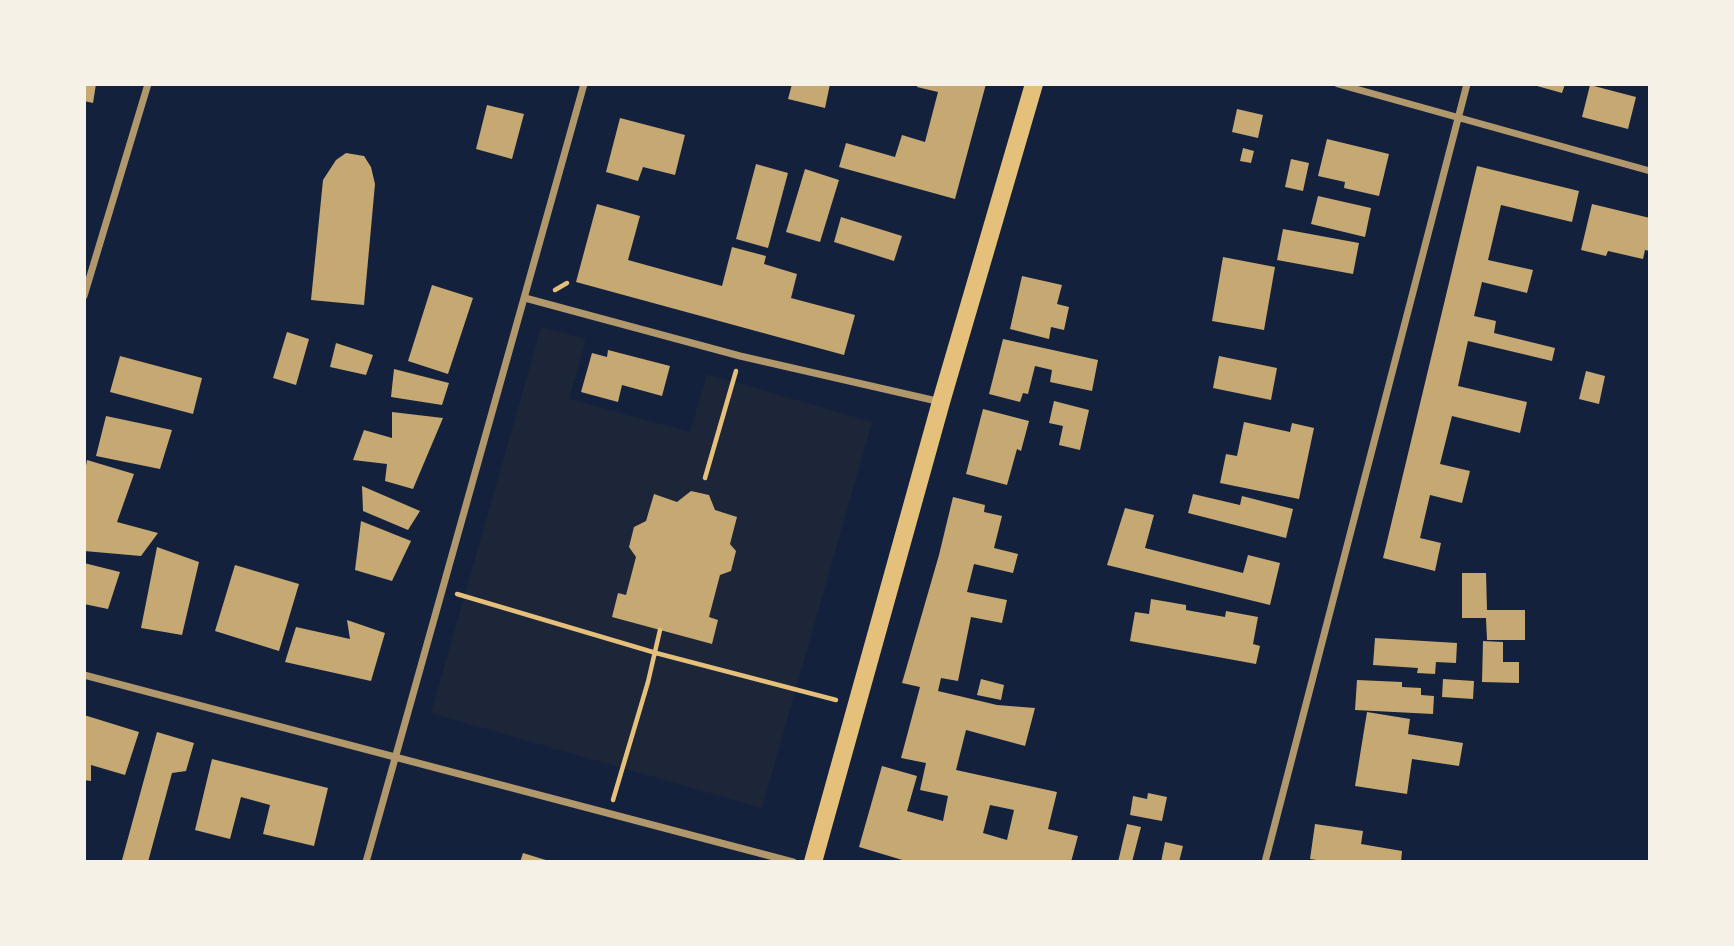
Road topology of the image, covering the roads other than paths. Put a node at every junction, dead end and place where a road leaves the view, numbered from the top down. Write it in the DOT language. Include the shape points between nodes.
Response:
graph roads {
  1 [pos="148,84"];
  2 [pos="584,84"];
  3 [pos="1034,84"];
  4 [pos="1338,84"];
  5 [pos="1467,84"];
  6 [pos="1458,117"];
  7 [pos="1650,171"];
  8 [pos="84,296"];
  9 [pos="525,298"];
  10 [pos="941,402"];
  11 [pos="84,675"];
  12 [pos="395,758"];
  13 [pos="366,862"];
  14 [pos="793,862"];
  15 [pos="813,862"];
  16 [pos="1265,862"];
  1 -- 8 [label="street"];
  2 -- 9 [label="street"];
  3 -- 10 [label="main road"];
  4 -- 6 [label="street"];
  5 -- 6 [label="street"];
  6 -- 7 [label="street"];
  6 -- 16 [label="street"];
  9 -- 10 [label="street" via="740,356"];
  9 -- 12 [label="street"];
  10 -- 15 [label="main road"];
  11 -- 12 [label="street"];
  12 -- 13 [label="street"];
  12 -- 14 [label="street"];
}
